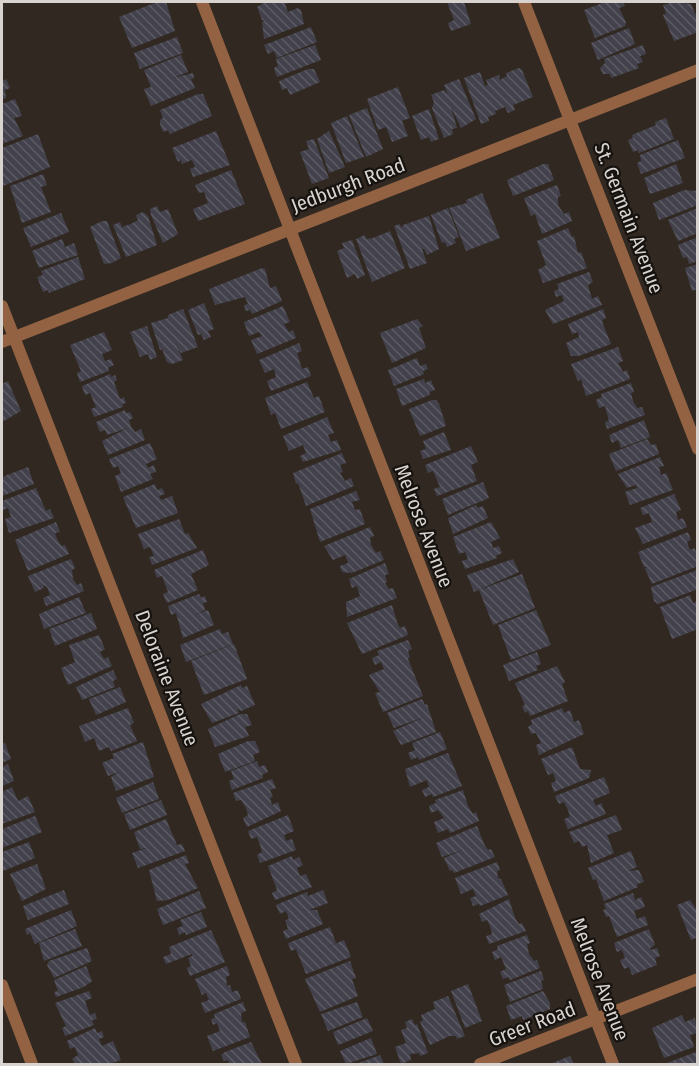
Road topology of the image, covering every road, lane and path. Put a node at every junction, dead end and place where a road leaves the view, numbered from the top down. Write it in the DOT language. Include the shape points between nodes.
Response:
graph roads {
  1 [pos="201,2"];
  2 [pos="524,2"];
  3 [pos="698,70"];
  4 [pos="570,120"];
  5 [pos="288,230"];
  6 [pos="2,306"];
  7 [pos="8,340"];
  8 [pos="698,449"];
  9 [pos="698,979"];
  10 [pos="2,985"];
  11 [pos="595,1020"];
  12 [pos="33,1065"];
  13 [pos="296,1065"];
  14 [pos="480,1065"];
  15 [pos="613,1065"];
  1 -- 5 [label="street, Melrose Avenue"];
  2 -- 4 [label="street, St. Germain Avenue"];
  3 -- 4 [label="street, Jedburgh Road"];
  4 -- 5 [label="street, Jedburgh Road"];
  4 -- 8 [label="street, St. Germain Avenue"];
  5 -- 7 [label="street, Jedburgh Road"];
  5 -- 11 [label="street, Melrose Avenue"];
  6 -- 7 [label="street, Deloraine Avenue"];
  7 -- 13 [label="street, Deloraine Avenue"];
  9 -- 11 [label="street, Greer Road"];
  10 -- 12 [label="street"];
  11 -- 14 [label="street, Greer Road"];
  11 -- 15 [label="street, Melrose Avenue"];
}
